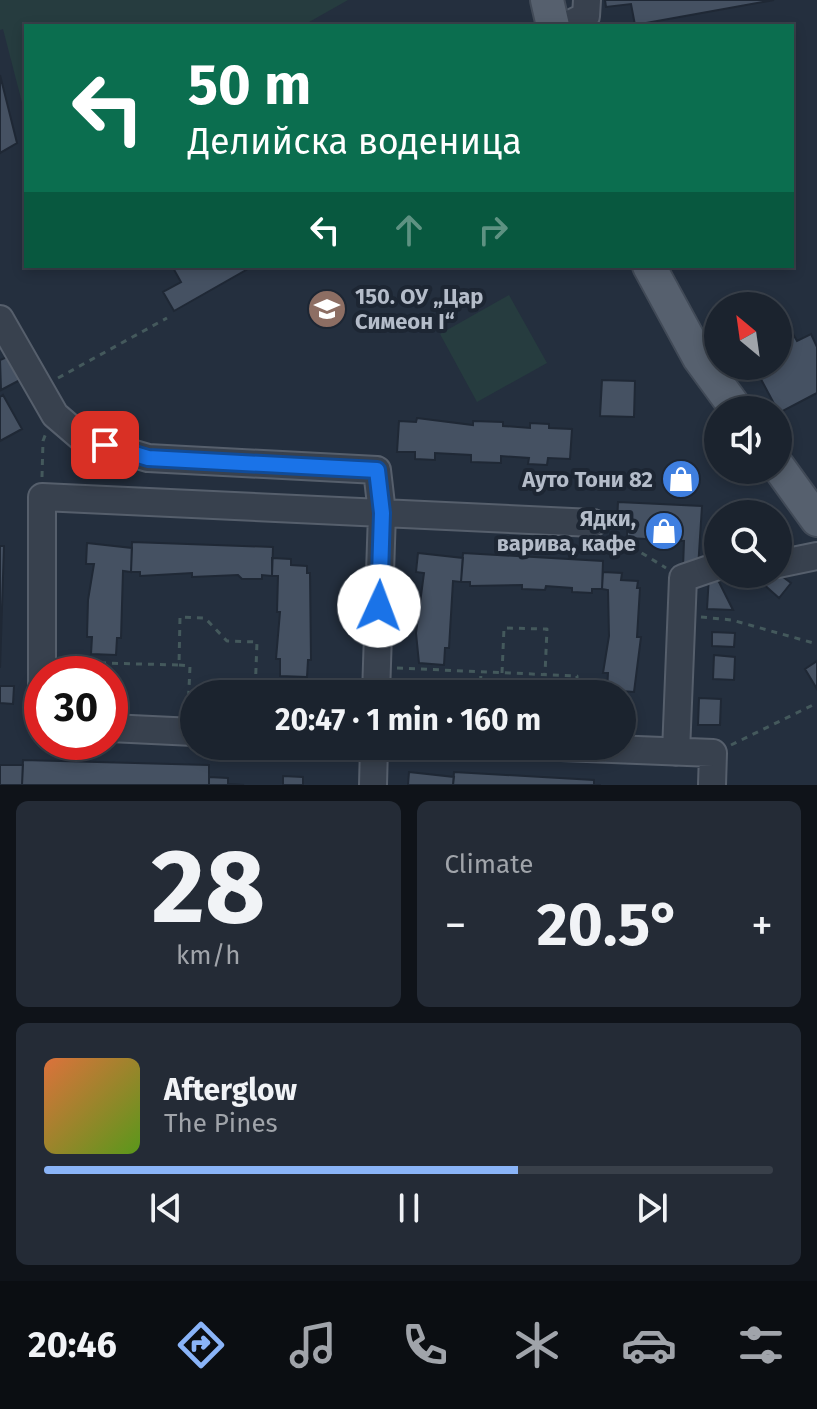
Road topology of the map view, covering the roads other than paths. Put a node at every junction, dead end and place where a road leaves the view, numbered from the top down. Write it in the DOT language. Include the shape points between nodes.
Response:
graph roads {
  1 [pos="547,0"];
  2 [pos="587,0"];
  3 [pos="553,24"];
  4 [pos="570,24"];
  5 [pos="650,268"];
  6 [pos="0,319"];
  7 [pos="727,396"];
  8 [pos="791,484"];
  9 [pos="382,513"];
  10 [pos="817,520"];
  11 [pos="593,523"];
  12 [pos="817,556"];
  13 [pos="792,561"];
  14 [pos="704,571"];
  15 [pos="40,656"];
  16 [pos="376,680"];
  17 [pos="128,729"];
  18 [pos="180,731"];
  19 [pos="636,750"];
  20 [pos="676,752"];
  21 [pos="374,760"];
  22 [pos="373,785"];
  23 [pos="712,785"];
  1 -- 3 [label="main road"];
  2 -- 4 [label="street" via="586,16"];
  5 -- 7 [label="main road" via="699,358"];
  6 -- 9 [label="street" via="37,389 55,415 83,439 148,458 377,470"];
  8 -- 10 [label="main road"];
  9 -- 11 [label="street"];
  9 -- 15 [label="street" via="42,497"];
  9 -- 16 [label="street"];
  12 -- 13 [label="street"];
  14 -- 20 [label="street" via="683,578"];
  17 -- 18 [label="street"];
  19 -- 20 [label="street"];
  20 -- 23 [label="street" via="713,753"];
  21 -- 22 [label="street"];
}
